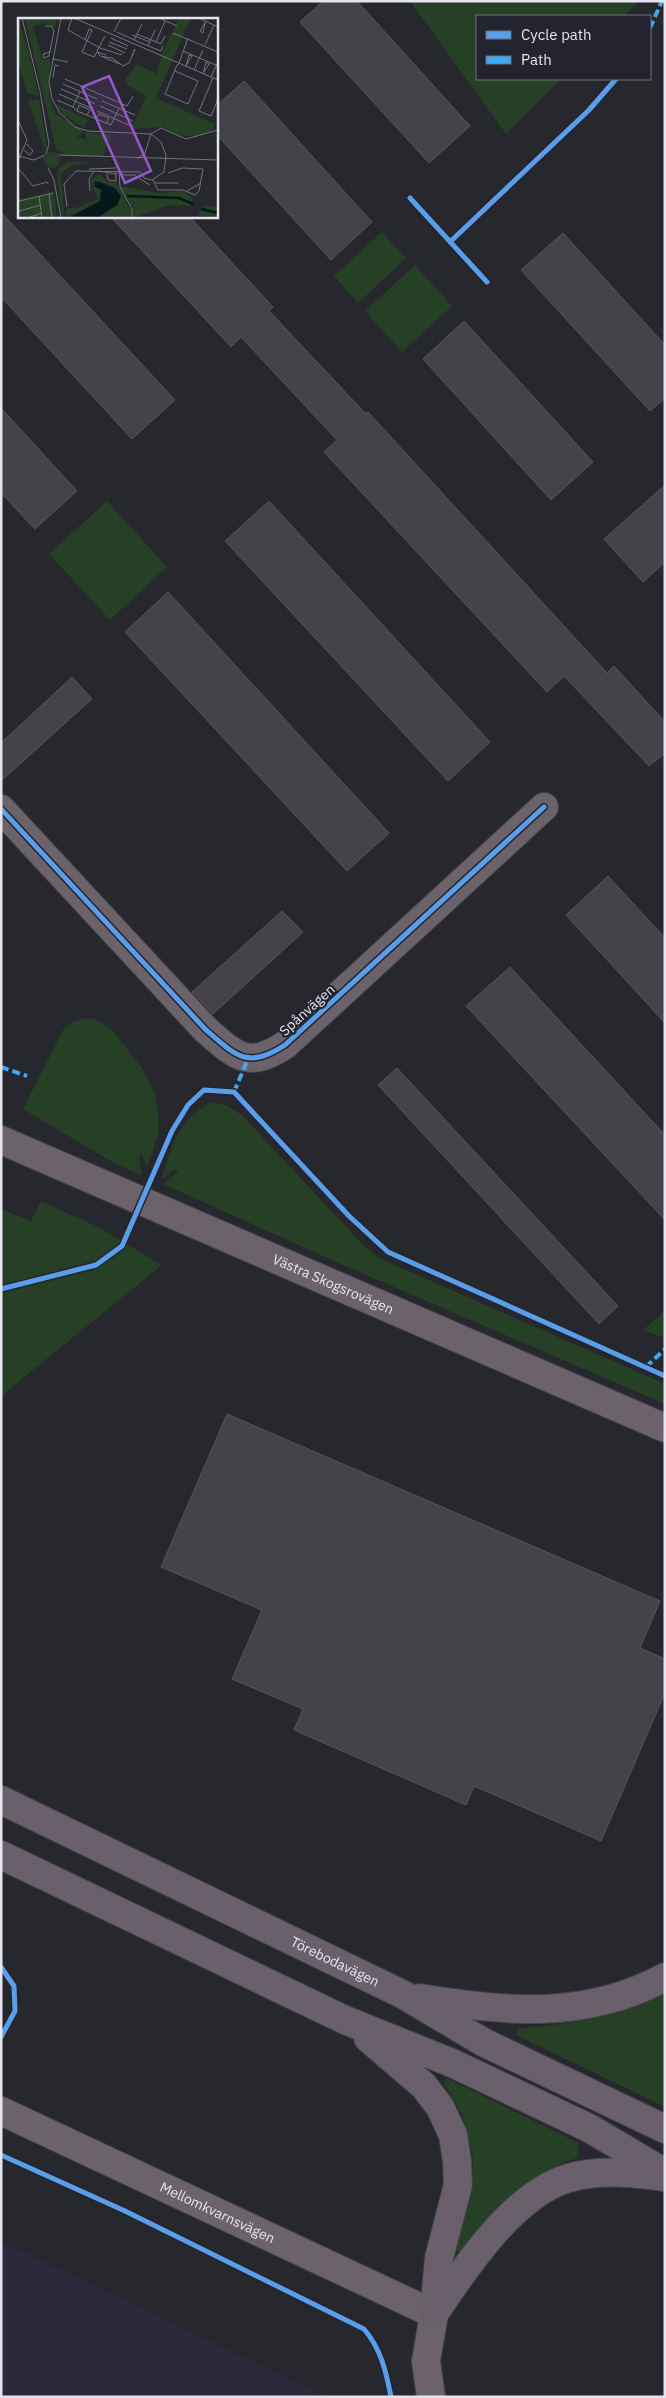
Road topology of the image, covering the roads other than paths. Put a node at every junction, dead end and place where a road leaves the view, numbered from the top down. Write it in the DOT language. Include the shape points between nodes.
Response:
graph roads {
  1 [pos="544,807"];
  2 [pos="1,809"];
  3 [pos="1,1140"];
  4 [pos="665,1428"];
  5 [pos="1,1800"];
  6 [pos="1,1855"];
  7 [pos="665,1977"];
  8 [pos="404,1995"];
  9 [pos="345,2020"];
  10 [pos="1,2111"];
  11 [pos="665,2129"];
  12 [pos="665,2173"];
  13 [pos="665,2178"];
  14 [pos="434,2314"];
  15 [pos="431,2397"];
  1 -- 2 [label="street, Spånvägen" via="286,1046 266,1057 248,1058 228,1050 206,1030"];
  3 -- 4 [label="street, Västra Skogsrovägen"];
  5 -- 8 [label="highway, Törebodavägen"];
  6 -- 9 [label="highway"];
  7 -- 8 [label="highway" via="596,2004 541,2010 481,2008"];
  8 -- 11 [label="highway, Törebodavägen" via="483,2042"];
  9 -- 12 [label="highway" via="452,2063 581,2124"];
  9 -- 14 [label="highway" via="424,2086 440,2107 453,2135 458,2185 439,2258"];
  10 -- 14 [label="street, Mellomkvarnsvägen"];
  13 -- 14 [label="highway" via="632,2173 597,2173 568,2178 542,2190 495,2232 464,2269"];
  14 -- 15 [label="street" via="426,2361"];
}
